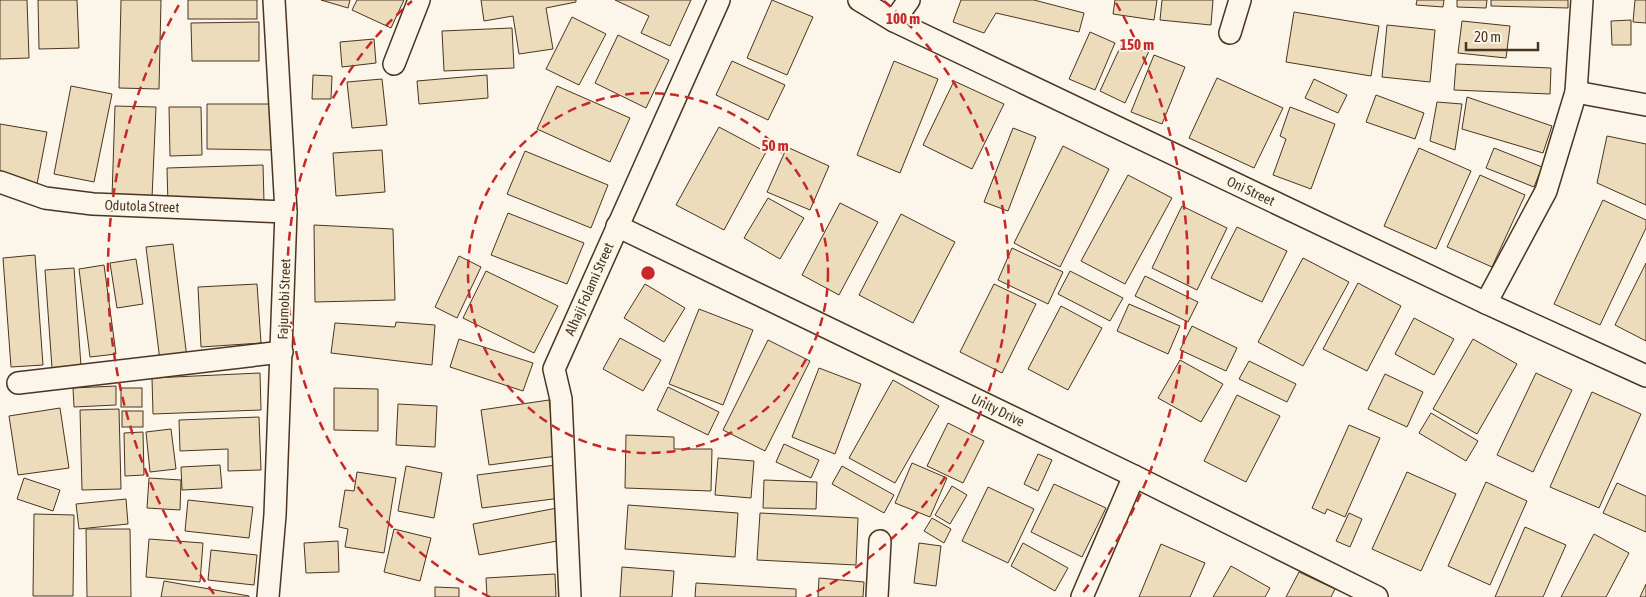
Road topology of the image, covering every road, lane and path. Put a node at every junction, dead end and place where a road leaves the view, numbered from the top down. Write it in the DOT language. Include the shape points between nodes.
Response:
graph roads {
  1 [pos="274,0"];
  2 [pos="418,0"];
  3 [pos="718,0"];
  4 [pos="859,0"];
  5 [pos="909,0"];
  6 [pos="1240,0"];
  7 [pos="1582,0"];
  8 [pos="894,21"];
  9 [pos="1230,33"];
  10 [pos="394,64"];
  11 [pos="1576,92"];
  12 [pos="1646,105"];
  13 [pos="0,182"];
  14 [pos="286,212"];
  15 [pos="617,226"];
  16 [pos="1486,303"];
  17 [pos="282,352"];
  18 [pos="1646,376"];
  19 [pos="18,383"];
  20 [pos="1134,476"];
  21 [pos="880,541"];
  22 [pos="268,597"];
  23 [pos="570,597"];
  24 [pos="877,597"];
  25 [pos="1082,597"];
  26 [pos="1377,597"];
  1 -- 14 [label="street, Fajumobi Street"];
  2 -- 10 [label="street"];
  3 -- 15 [label="street, Alhaji Folami Street"];
  4 -- 8 [label="street, Oni Street"];
  5 -- 8 [label="street"];
  6 -- 9 [label="street"];
  7 -- 11 [label="street"];
  8 -- 16 [label="street, Oni Street"];
  11 -- 12 [label="street"];
  11 -- 16 [label="street" via="1546,191"];
  13 -- 14 [label="street, Odutola Street" via="45,198 93,204"];
  14 -- 17 [label="street, Fajumobi Street"];
  15 -- 20 [label="street, Unity Drive"];
  15 -- 23 [label="street, Alhaji Folami Street" via="554,368 561,399"];
  16 -- 18 [label="street, Oni Street"];
  17 -- 19 [label="street"];
  17 -- 22 [label="street, Fajumobi Street"];
  20 -- 25 [label="street"];
  20 -- 26 [label="street, Unity Drive"];
  21 -- 24 [label="street"];
}
